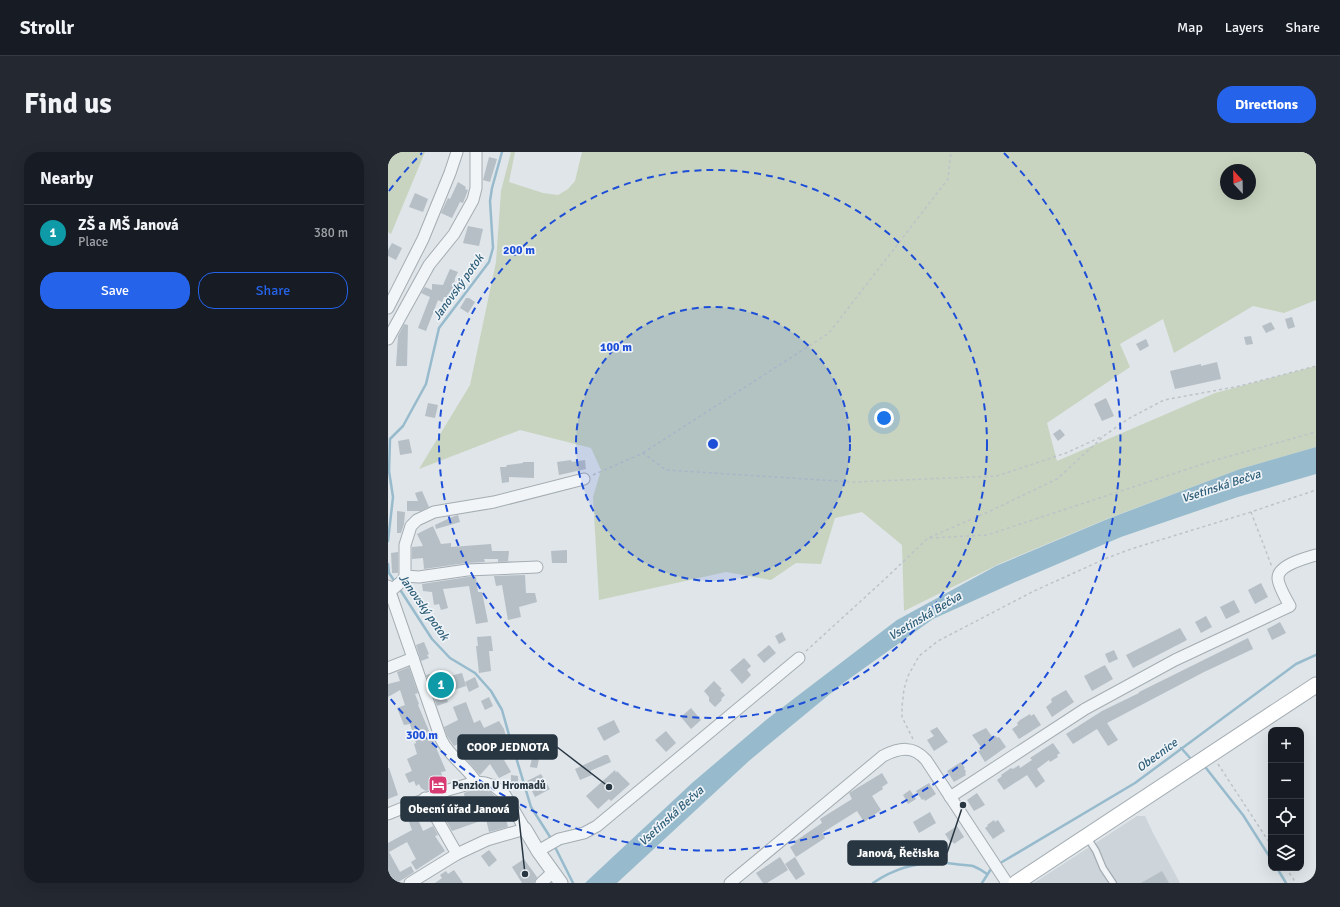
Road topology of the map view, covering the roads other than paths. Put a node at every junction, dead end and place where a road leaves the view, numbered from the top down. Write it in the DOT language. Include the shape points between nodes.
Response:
graph roads {
  1 [pos="457,152"];
  2 [pos="476,152"];
  3 [pos="388,308"];
  4 [pos="388,339"];
  5 [pos="584,479"];
  6 [pos="1316,555"];
  7 [pos="537,567"];
  8 [pos="396,584"];
  9 [pos="413,658"];
  10 [pos="799,658"];
  11 [pos="388,668"];
  12 [pos="1316,685"];
  13 [pos="476,782"];
  14 [pos="950,797"];
  15 [pos="425,798"];
  16 [pos="388,814"];
  17 [pos="525,829"];
  18 [pos="1086,837"];
  19 [pos="543,848"];
  20 [pos="457,854"];
  21 [pos="557,878"];
  22 [pos="1024,881"];
  23 [pos="410,883"];
  24 [pos="541,883"];
  25 [pos="730,883"];
  26 [pos="1007,883"];
  27 [pos="1112,883"];
  1 -- 3 [label="street" via="423,239"];
  2 -- 4 [label="street" via="476,188 473,200 454,234 429,266"];
  5 -- 8 [label="street" via="494,502 434,512 417,520 411,526"];
  6 -- 14 [label="street" via="1288,565 1279,573 1278,580 1290,606 1175,660 1085,709"];
  7 -- 8 [label="street" via="467,570 418,577"];
  8 -- 9 [label="street"];
  9 -- 11 [label="street"];
  9 -- 13 [label="street" via="441,740"];
  10 -- 19 [label="street" via="597,826 584,833 559,839"];
  12 -- 18 [label="main road"];
  13 -- 15 [label="street"];
  13 -- 17 [label="street" via="499,789"];
  14 -- 25 [label="street" via="926,760 916,751 890,752"];
  14 -- 26 [label="street"];
  15 -- 16 [label="street"];
  15 -- 20 [label="street"];
  17 -- 19 [label="street"];
  17 -- 20 [label="street" via="487,840"];
  18 -- 22 [label="main road"];
  18 -- 27 [label="lane"];
  19 -- 21 [label="street"];
  20 -- 23 [label="street"];
  21 -- 24 [label="street"];
}
